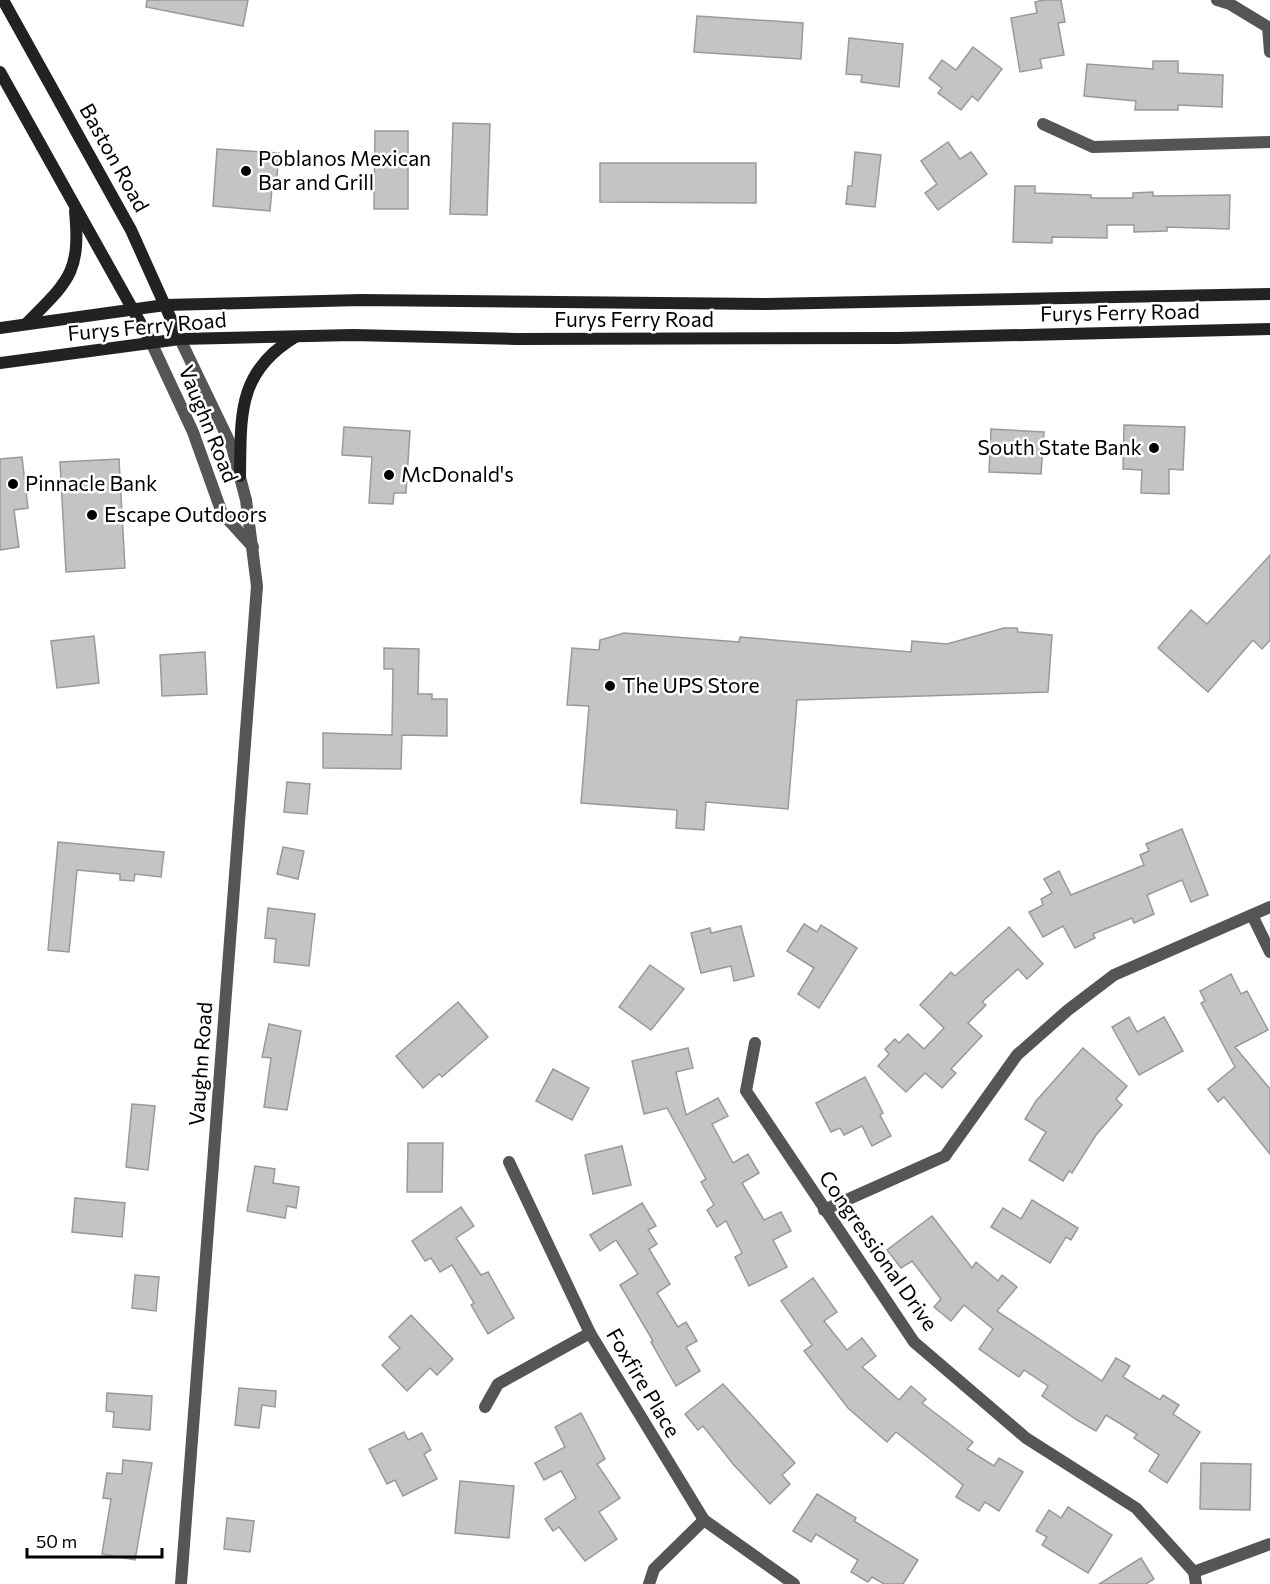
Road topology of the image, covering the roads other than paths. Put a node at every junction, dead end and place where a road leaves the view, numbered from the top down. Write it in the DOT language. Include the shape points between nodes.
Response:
graph roads {
  1 [pos="3,0"];
  2 [pos="1217,0"];
  3 [pos="1269,26"];
  4 [pos="1270,52"];
  5 [pos="0,72"];
  6 [pos="1043,124"];
  7 [pos="1270,142"];
  8 [pos="75,206"];
  9 [pos="1270,294"];
  10 [pos="165,305"];
  11 [pos="132,309"];
  12 [pos="26,324"];
  13 [pos="0,328"];
  14 [pos="1270,329"];
  15 [pos="296,336"];
  16 [pos="180,339"];
  17 [pos="151,342"];
  18 [pos="0,363"];
  19 [pos="240,476"];
  20 [pos="253,546"];
  21 [pos="1270,907"];
  22 [pos="1252,915"];
  23 [pos="1270,952"];
  24 [pos="754,1043"];
  25 [pos="509,1162"];
  26 [pos="824,1210"];
  27 [pos="590,1333"];
  28 [pos="485,1407"];
  29 [pos="704,1520"];
  30 [pos="1270,1544"];
  31 [pos="1195,1578"];
  32 [pos="181,1584"];
  33 [pos="649,1584"];
  34 [pos="794,1584"];
  1 -- 10 [label="main road, Baston Road" via="132,230"];
  2 -- 3 [label="street"];
  3 -- 4 [label="street"];
  5 -- 8 [label="main road"];
  6 -- 7 [label="street" via="1093,147"];
  8 -- 11 [label="main road"];
  8 -- 12 [label="main road" via="78,245 68,281"];
  9 -- 10 [label="main road, Furys Ferry Road" via="766,304 361,300"];
  10 -- 11 [label="main road, Furys Ferry Road"];
  10 -- 16 [label="main road, Baston Road"];
  11 -- 12 [label="main road, Furys Ferry Road"];
  11 -- 17 [label="main road"];
  12 -- 13 [label="main road, Furys Ferry Road"];
  14 -- 15 [label="main road, Furys Ferry Road" via="886,338"];
  15 -- 16 [label="main road, Furys Ferry Road"];
  15 -- 19 [label="main road" via="273,350 253,376 241,416"];
  16 -- 17 [label="main road, Furys Ferry Road"];
  16 -- 19 [label="street, Vaughn Road" via="232,447"];
  17 -- 18 [label="main road, Furys Ferry Road"];
  17 -- 20 [label="street, Vaughn Road" via="193,432 222,513"];
  19 -- 20 [label="street, Vaughn Road"];
  20 -- 32 [label="street, Vaughn Road" via="257,586"];
  21 -- 22 [label="street"];
  22 -- 23 [label="street"];
  22 -- 26 [label="street" via="1114,975 1017,1054 945,1156"];
  24 -- 26 [label="street, Congressional Drive" via="746,1090"];
  25 -- 27 [label="street, Foxfire Place"];
  26 -- 31 [label="street, Congressional Drive" via="914,1342 1026,1438 1136,1508"];
  27 -- 28 [label="street" via="498,1384"];
  27 -- 29 [label="street, Foxfire Place"];
  29 -- 33 [label="street" via="654,1569"];
  29 -- 34 [label="street, Foxfire Place"];
  30 -- 31 [label="street"];
}
